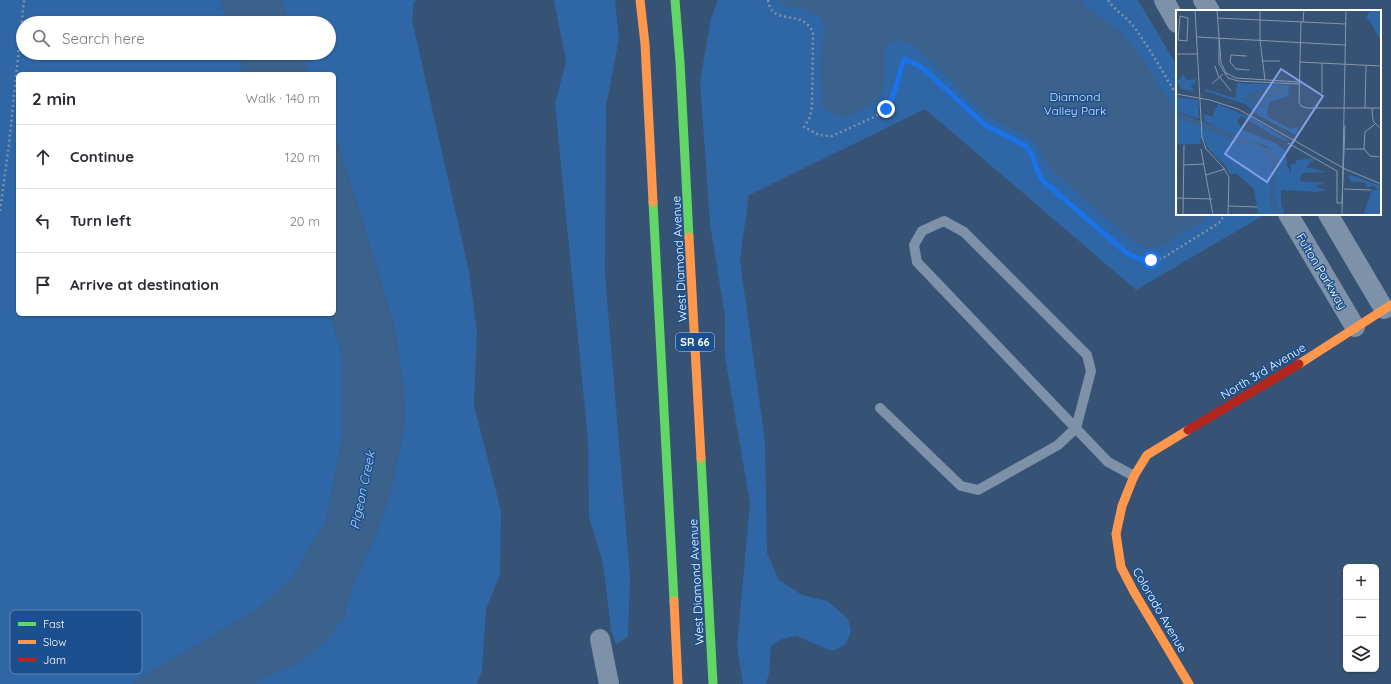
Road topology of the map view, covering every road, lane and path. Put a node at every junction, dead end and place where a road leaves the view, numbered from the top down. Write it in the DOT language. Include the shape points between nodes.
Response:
graph roads {
  1 [pos="24,0"];
  2 [pos="640,0"];
  3 [pos="675,0"];
  4 [pos="768,0"];
  5 [pos="1108,0"];
  6 [pos="1164,0"];
  7 [pos="1203,0"];
  8 [pos="1209,10"];
  9 [pos="22,16"];
  10 [pos="1176,21"];
  11 [pos="18,60"];
  12 [pos="16,72"];
  13 [pos="16,77"];
  14 [pos="1176,94"];
  15 [pos="0,211"];
  16 [pos="1225,215"];
  17 [pos="1289,215"];
  18 [pos="1329,215"];
  19 [pos="1388,307"];
  20 [pos="1355,327"];
  21 [pos="880,408"];
  22 [pos="1076,428"];
  23 [pos="1147,455"];
  24 [pos="1134,476"];
  25 [pos="600,638"];
  26 [pos="609,684"];
  27 [pos="678,684"];
  28 [pos="713,684"];
  29 [pos="1189,684"];
  1 -- 9 [label="path"];
  2 -- 27 [label="main road, West Diamond Avenue / SR 66" via="645,52"];
  3 -- 28 [label="main road, West Diamond Avenue / SR 66" via="681,70"];
  4 -- 16 [label="path" via="769,7 774,13 802,20 812,33 812,107 804,127 819,135 832,136 886,109 892,100 904,59 927,72 985,125 1026,146 1042,180 1128,254 1140,259 1163,258 1219,223"];
  5 -- 14 [label="path" via="1137,30"];
  6 -- 10 [label="street"];
  7 -- 8 [label="street"];
  11 -- 12 [label="path"];
  13 -- 15 [label="path"];
  17 -- 20 [label="street, Fulton Parkway"];
  18 -- 19 [label="street"];
  19 -- 20 [label="main road, North 3rd Avenue"];
  20 -- 23 [label="main road, North 3rd Avenue" via="1315,354"];
  21 -- 22 [label="lane" via="961,486 978,490 1058,445"];
  22 -- 22 [label="lane" via="917,262 914,245 922,231 944,221 964,232 1087,355 1091,371"];
  22 -- 24 [label="lane" via="1108,462"];
  23 -- 24 [label="main road, Colorado Avenue"];
  24 -- 29 [label="main road, Colorado Avenue" via="1122,506 1116,534 1121,567"];
  25 -- 26 [label="street"];
}
